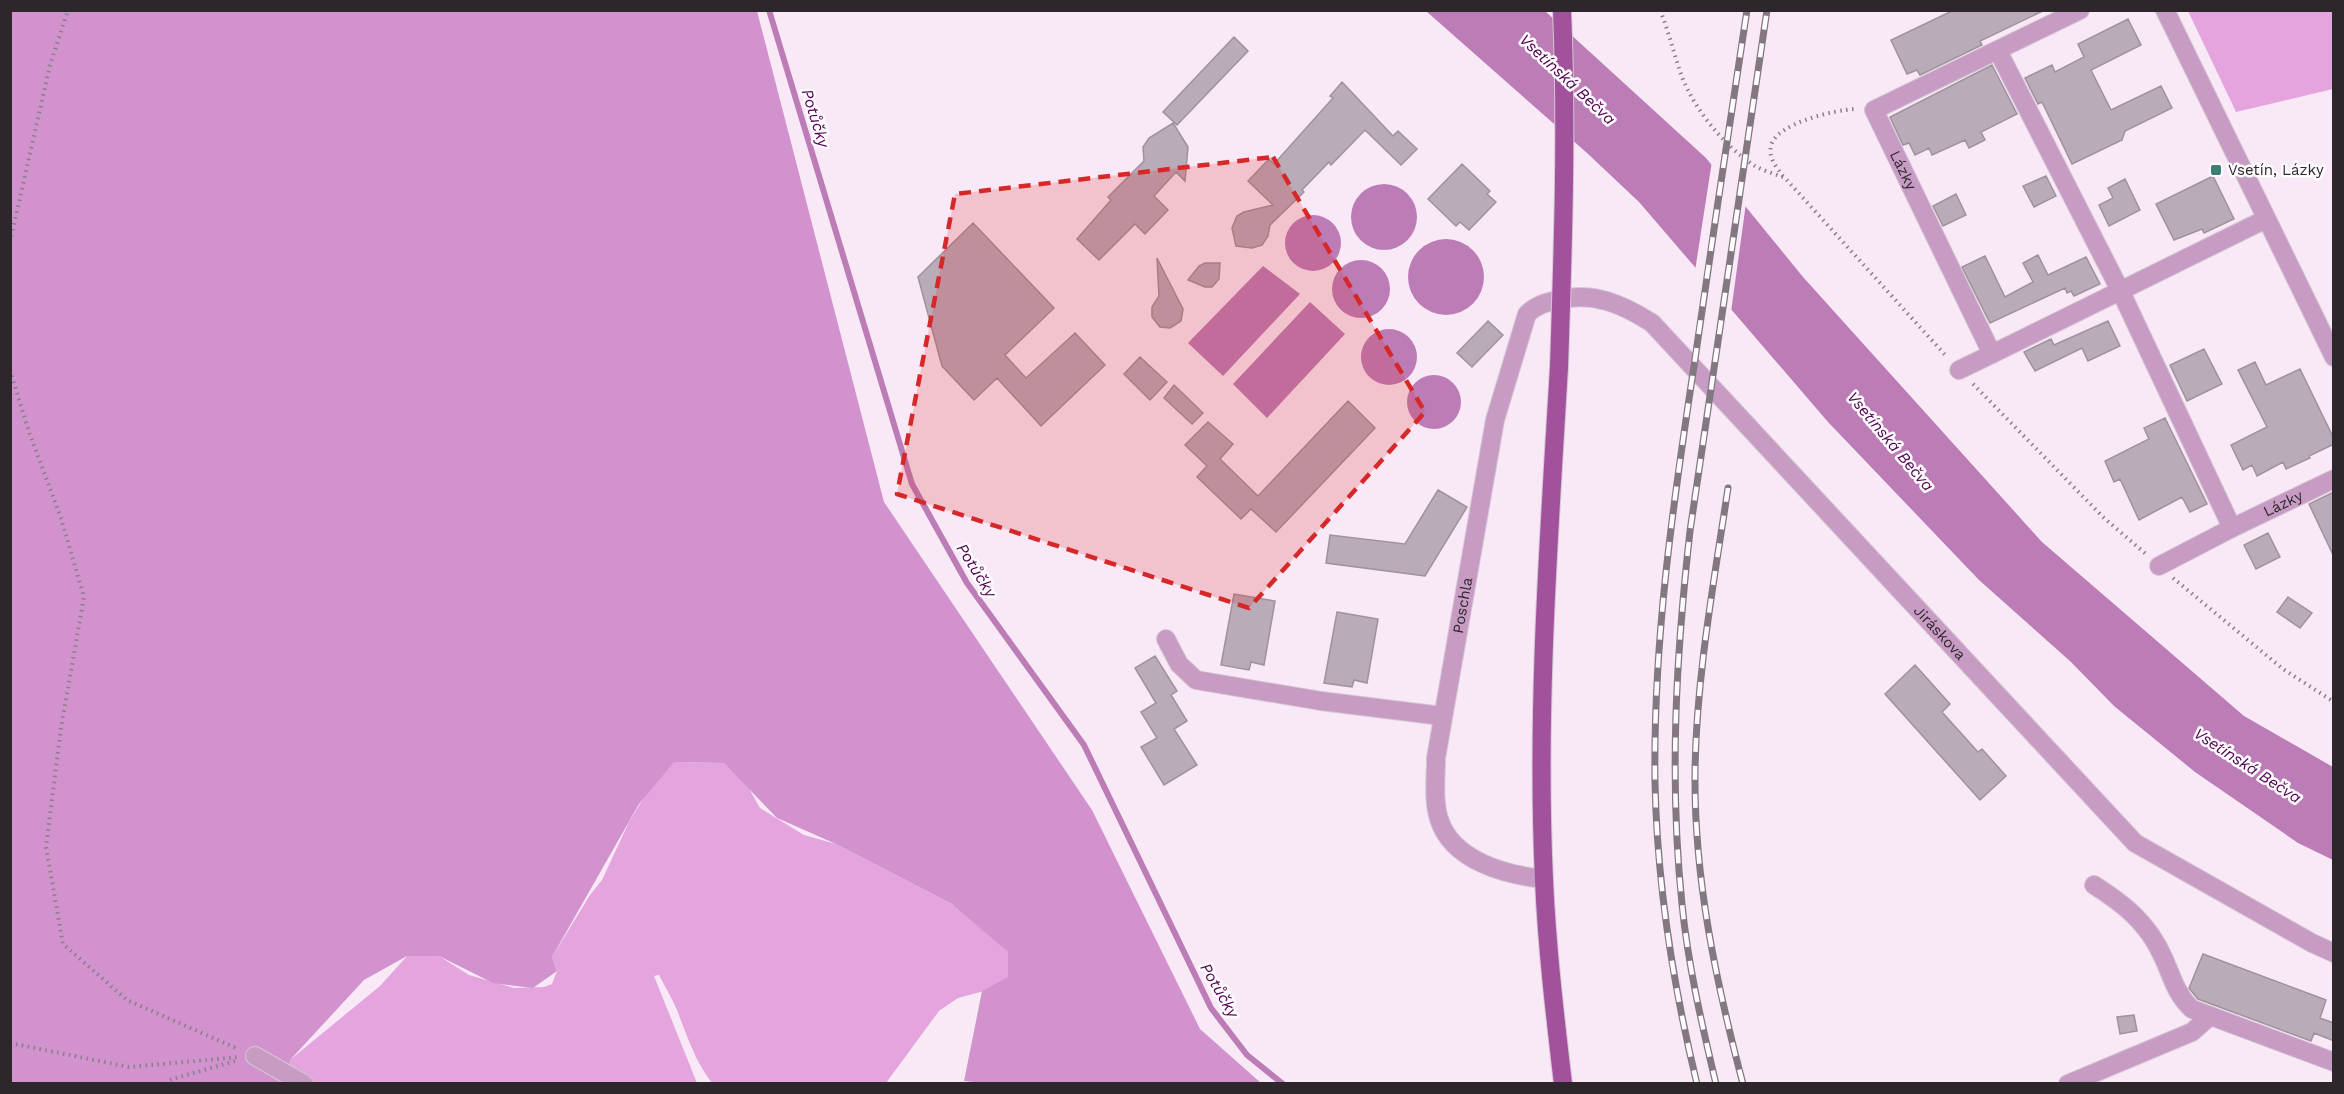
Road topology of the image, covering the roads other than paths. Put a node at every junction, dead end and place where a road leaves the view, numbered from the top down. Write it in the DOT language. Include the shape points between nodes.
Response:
graph roads {
  1 [pos="1562,10"];
  2 [pos="2080,10"];
  3 [pos="2165,10"];
  4 [pos="1998,51"];
  5 [pos="2266,219"];
  6 [pos="2121,292"];
  7 [pos="1567,297"];
  8 [pos="1992,354"];
  9 [pos="2334,357"];
  10 [pos="1959,370"];
  11 [pos="2334,479"];
  12 [pos="2232,528"];
  13 [pos="2159,566"];
  14 [pos="1166,639"];
  15 [pos="1443,716"];
  16 [pos="1544,879"];
  17 [pos="2094,885"];
  18 [pos="2334,953"];
  19 [pos="2210,1016"];
  20 [pos="255,1056"];
  21 [pos="2334,1062"];
  22 [pos="304,1083"];
  23 [pos="1563,1083"];
  24 [pos="2068,1083"];
  1 -- 16 [label="main road, bridge" via="1564,225 1542,734"];
  2 -- 4 [label="street"];
  3 -- 5 [label="street"];
  4 -- 6 [label="street"];
  4 -- 8 [label="street, Lázky" via="1874,110"];
  5 -- 6 [label="street"];
  5 -- 9 [label="street"];
  6 -- 8 [label="street"];
  6 -- 12 [label="street"];
  7 -- 15 [label="street, Poschla" via="1536,306 1527,314 1498,410"];
  7 -- 18 [label="street, Jiráskova" via="1595,297 1616,303 1652,323 2135,843"];
  8 -- 10 [label="street"];
  11 -- 12 [label="street, Lázky"];
  12 -- 13 [label="street, Lázky"];
  14 -- 15 [label="street" via="1179,664 1196,680"];
  15 -- 16 [label="street, Poschla" via="1435,792 1439,819 1448,837 1485,865 1516,876"];
  16 -- 23 [label="main road"];
  17 -- 19 [label="street" via="2141,921 2163,955 2182,1000"];
  19 -- 21 [label="street"];
  19 -- 24 [label="street" via="2192,1032"];
  20 -- 22 [label="street"];
}
